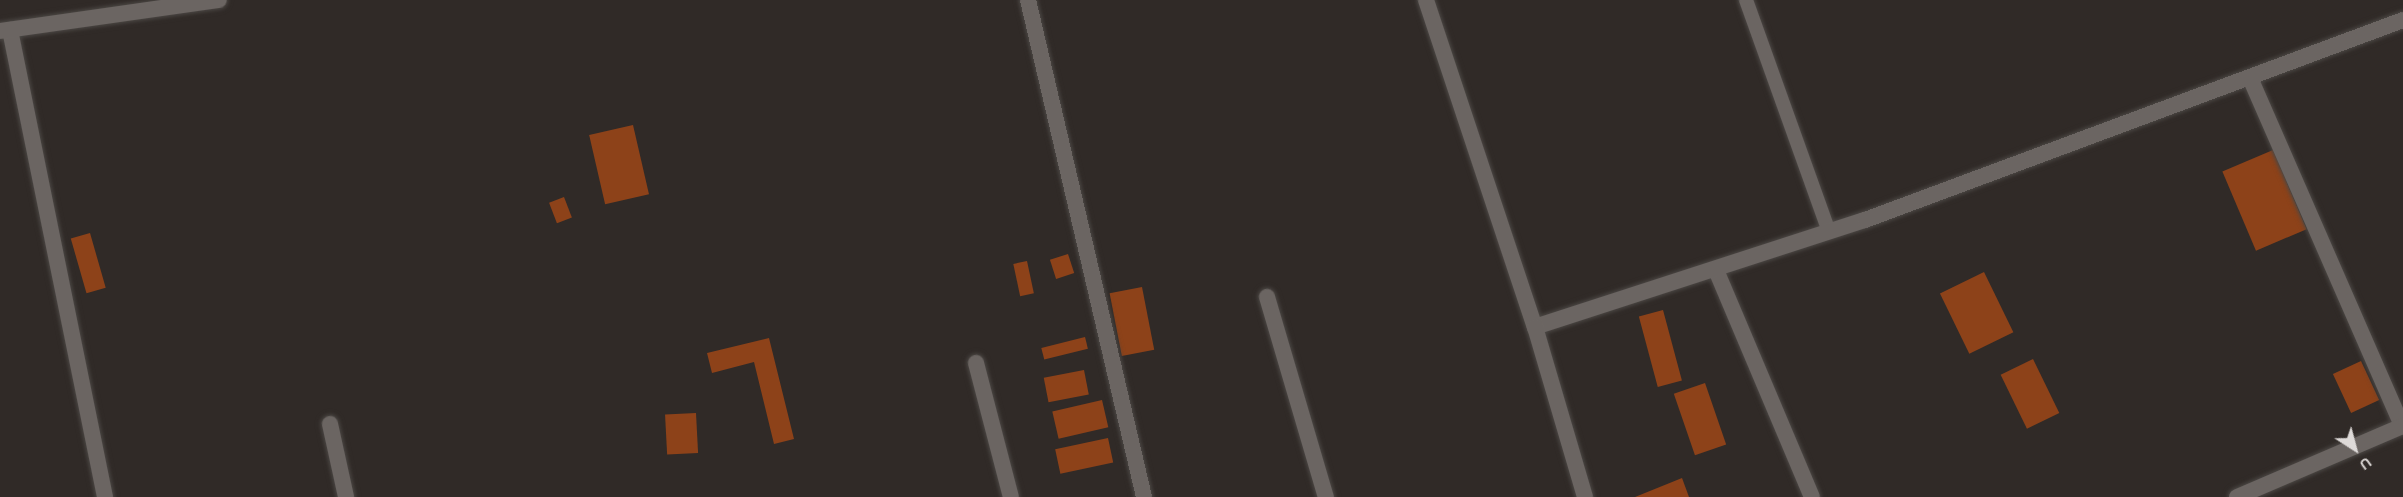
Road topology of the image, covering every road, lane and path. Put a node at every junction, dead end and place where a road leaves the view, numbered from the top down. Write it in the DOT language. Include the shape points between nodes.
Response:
graph roads {
  1 [pos="219,0"];
  2 [pos="1028,0"];
  3 [pos="1426,0"];
  4 [pos="1746,0"];
  5 [pos="2403,20"];
  6 [pos="5,31"];
  7 [pos="2251,80"];
  8 [pos="1829,232"];
  9 [pos="1716,270"];
  10 [pos="1266,297"];
  11 [pos="1535,327"];
  12 [pos="976,363"];
  13 [pos="330,424"];
  14 [pos="2402,426"];
  15 [pos="105,497"];
  16 [pos="346,497"];
  17 [pos="1011,497"];
  18 [pos="1144,497"];
  19 [pos="1326,497"];
  20 [pos="1585,497"];
  21 [pos="1812,497"];
  22 [pos="2237,497"];
  1 -- 6 [label="street"];
  2 -- 18 [label="street"];
  3 -- 11 [label="street"];
  4 -- 8 [label="lane"];
  5 -- 7 [label="street"];
  6 -- 15 [label="street"];
  7 -- 8 [label="street"];
  7 -- 14 [label="street"];
  8 -- 9 [label="street"];
  9 -- 11 [label="street"];
  9 -- 21 [label="street"];
  10 -- 19 [label="street"];
  11 -- 20 [label="street"];
  12 -- 17 [label="street"];
  13 -- 16 [label="street"];
  14 -- 22 [label="street"];
}
